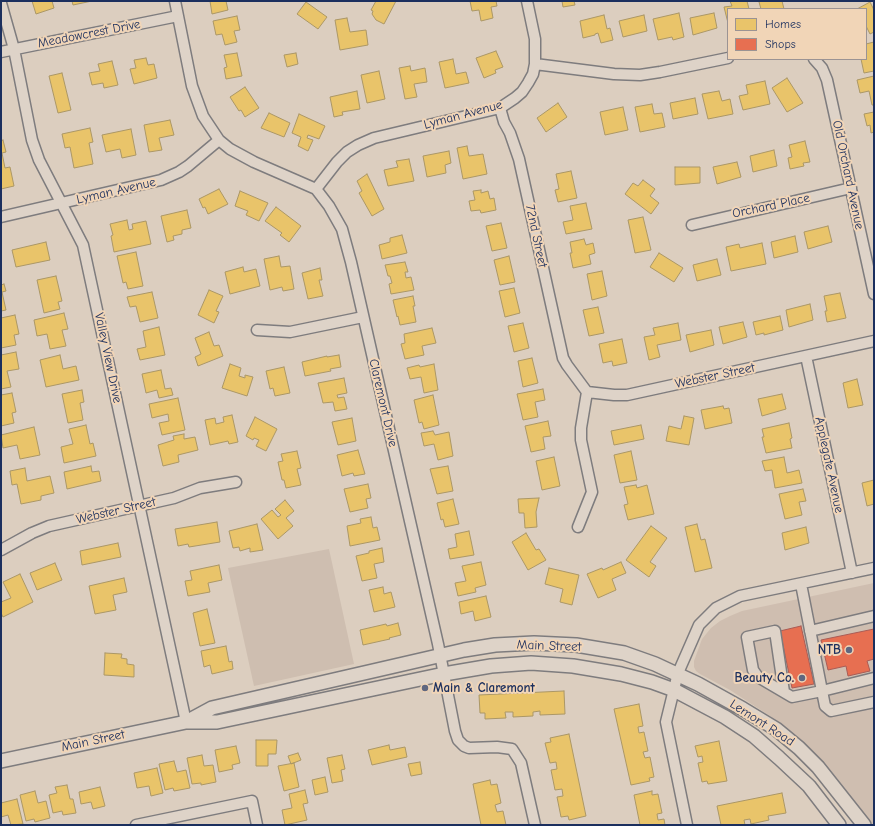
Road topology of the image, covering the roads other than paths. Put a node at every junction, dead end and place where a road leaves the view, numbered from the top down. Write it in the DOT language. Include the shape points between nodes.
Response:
graph roads {
  1 [pos="175,1"];
  2 [pos="527,1"];
  3 [pos="1,4"];
  4 [pos="178,16"];
  5 [pos="14,49"];
  6 [pos="1,52"];
  7 [pos="727,58"];
  8 [pos="815,60"];
  9 [pos="535,64"];
  10 [pos="500,108"];
  11 [pos="219,140"];
  12 [pos="851,188"];
  13 [pos="316,189"];
  14 [pos="62,203"];
  15 [pos="1,217"];
  16 [pos="692,224"];
  17 [pos="874,294"];
  18 [pos="363,317"];
  19 [pos="257,330"];
  20 [pos="874,341"];
  21 [pos="806,356"];
  22 [pos="587,392"];
  23 [pos="236,482"];
  24 [pos="140,506"];
  25 [pos="578,526"];
  26 [pos="3,545"];
  27 [pos="874,568"];
  28 [pos="852,573"];
  29 [pos="801,584"];
  30 [pos="874,616"];
  31 [pos="810,631"];
  32 [pos="440,654"];
  33 [pos="444,674"];
  34 [pos="678,674"];
  35 [pos="874,678"];
  36 [pos="674,690"];
  37 [pos="822,691"];
  38 [pos="784,692"];
  39 [pos="874,702"];
  40 [pos="186,722"];
  41 [pos="1,761"];
  42 [pos="136,825"];
  43 [pos="257,825"];
  44 [pos="535,825"];
  45 [pos="687,825"];
  46 [pos="839,825"];
  47 [pos="864,825"];
  1 -- 4 [label="street, Claremont Drive"];
  2 -- 9 [label="street" via="535,39"];
  3 -- 5 [label="street, Valley View Drive"];
  4 -- 5 [label="street, Meadowcrest Drive"];
  4 -- 11 [label="street, Claremont Drive" via="192,86 204,116"];
  5 -- 6 [label="street, Meadowcrest Drive"];
  5 -- 14 [label="street, Valley View Drive" via="32,140"];
  7 -- 9 [label="street" via="640,75"];
  8 -- 12 [label="street, Old Orchard Avenue" via="827,80"];
  9 -- 10 [label="street, Lyman Avenue" via="533,74 522,92"];
  10 -- 13 [label="street, Lyman Avenue" via="374,138 358,145 337,162"];
  10 -- 22 [label="street, 72nd Street" via="519,159 561,351 567,365"];
  11 -- 13 [label="street, Claremont Drive" via="254,162"];
  11 -- 14 [label="street, Lyman Avenue" via="188,166 165,179"];
  12 -- 16 [label="street, Orchard Place"];
  12 -- 17 [label="street, Old Orchard Avenue"];
  13 -- 18 [label="street, Claremont Drive" via="342,229"];
  14 -- 15 [label="street, Lyman Avenue"];
  14 -- 24 [label="street, Valley View Drive" via="83,245"];
  18 -- 19 [label="street" via="290,332"];
  18 -- 32 [label="street, Claremont Drive"];
  20 -- 21 [label="street, Webster Street"];
  21 -- 22 [label="street, Webster Street" via="627,395"];
  21 -- 28 [label="street, Applegate Avenue"];
  22 -- 25 [label="street" via="581,440 592,492"];
  23 -- 24 [label="street, Webster Street" via="200,488 174,498"];
  24 -- 26 [label="street, Webster Street" via="49,526"];
  24 -- 40 [label="street, Valley View Drive"];
  27 -- 28 [label="street"];
  28 -- 29 [label="street"];
  29 -- 31 [label="street"];
  29 -- 34 [label="street" via="740,596 716,608 699,625"];
  30 -- 31 [label="street"];
  31 -- 37 [label="street"];
  32 -- 33 [label="street, Claremont Drive"];
  32 -- 34 [label="main road, Main Street" via="495,645 576,645 624,653"];
  32 -- 40 [label="main road, Main Street" via="212,708"];
  33 -- 36 [label="main road, Main Street" via="491,666 531,663 573,666 621,674"];
  33 -- 40 [label="main road, Main Street" via="217,722"];
  33 -- 44 [label="street, Claremont Drive" via="458,740 469,748 512,749 521,763"];
  34 -- 36 [label="street"];
  34 -- 47 [label="main road, Lemont Road" via="776,729 818,767"];
  35 -- 37 [label="street"];
  36 -- 45 [label="street" via="666,722"];
  36 -- 46 [label="main road, Lemont Road" via="725,716 754,736 809,786"];
  37 -- 38 [label="street" via="792,697"];
  37 -- 39 [label="street" via="825,706 831,712"];
  38 -- 38 [label="street" via="758,677 753,670 747,637 775,631"];
  40 -- 41 [label="main road, Main Street"];
  42 -- 43 [label="street" via="252,801"];
}
